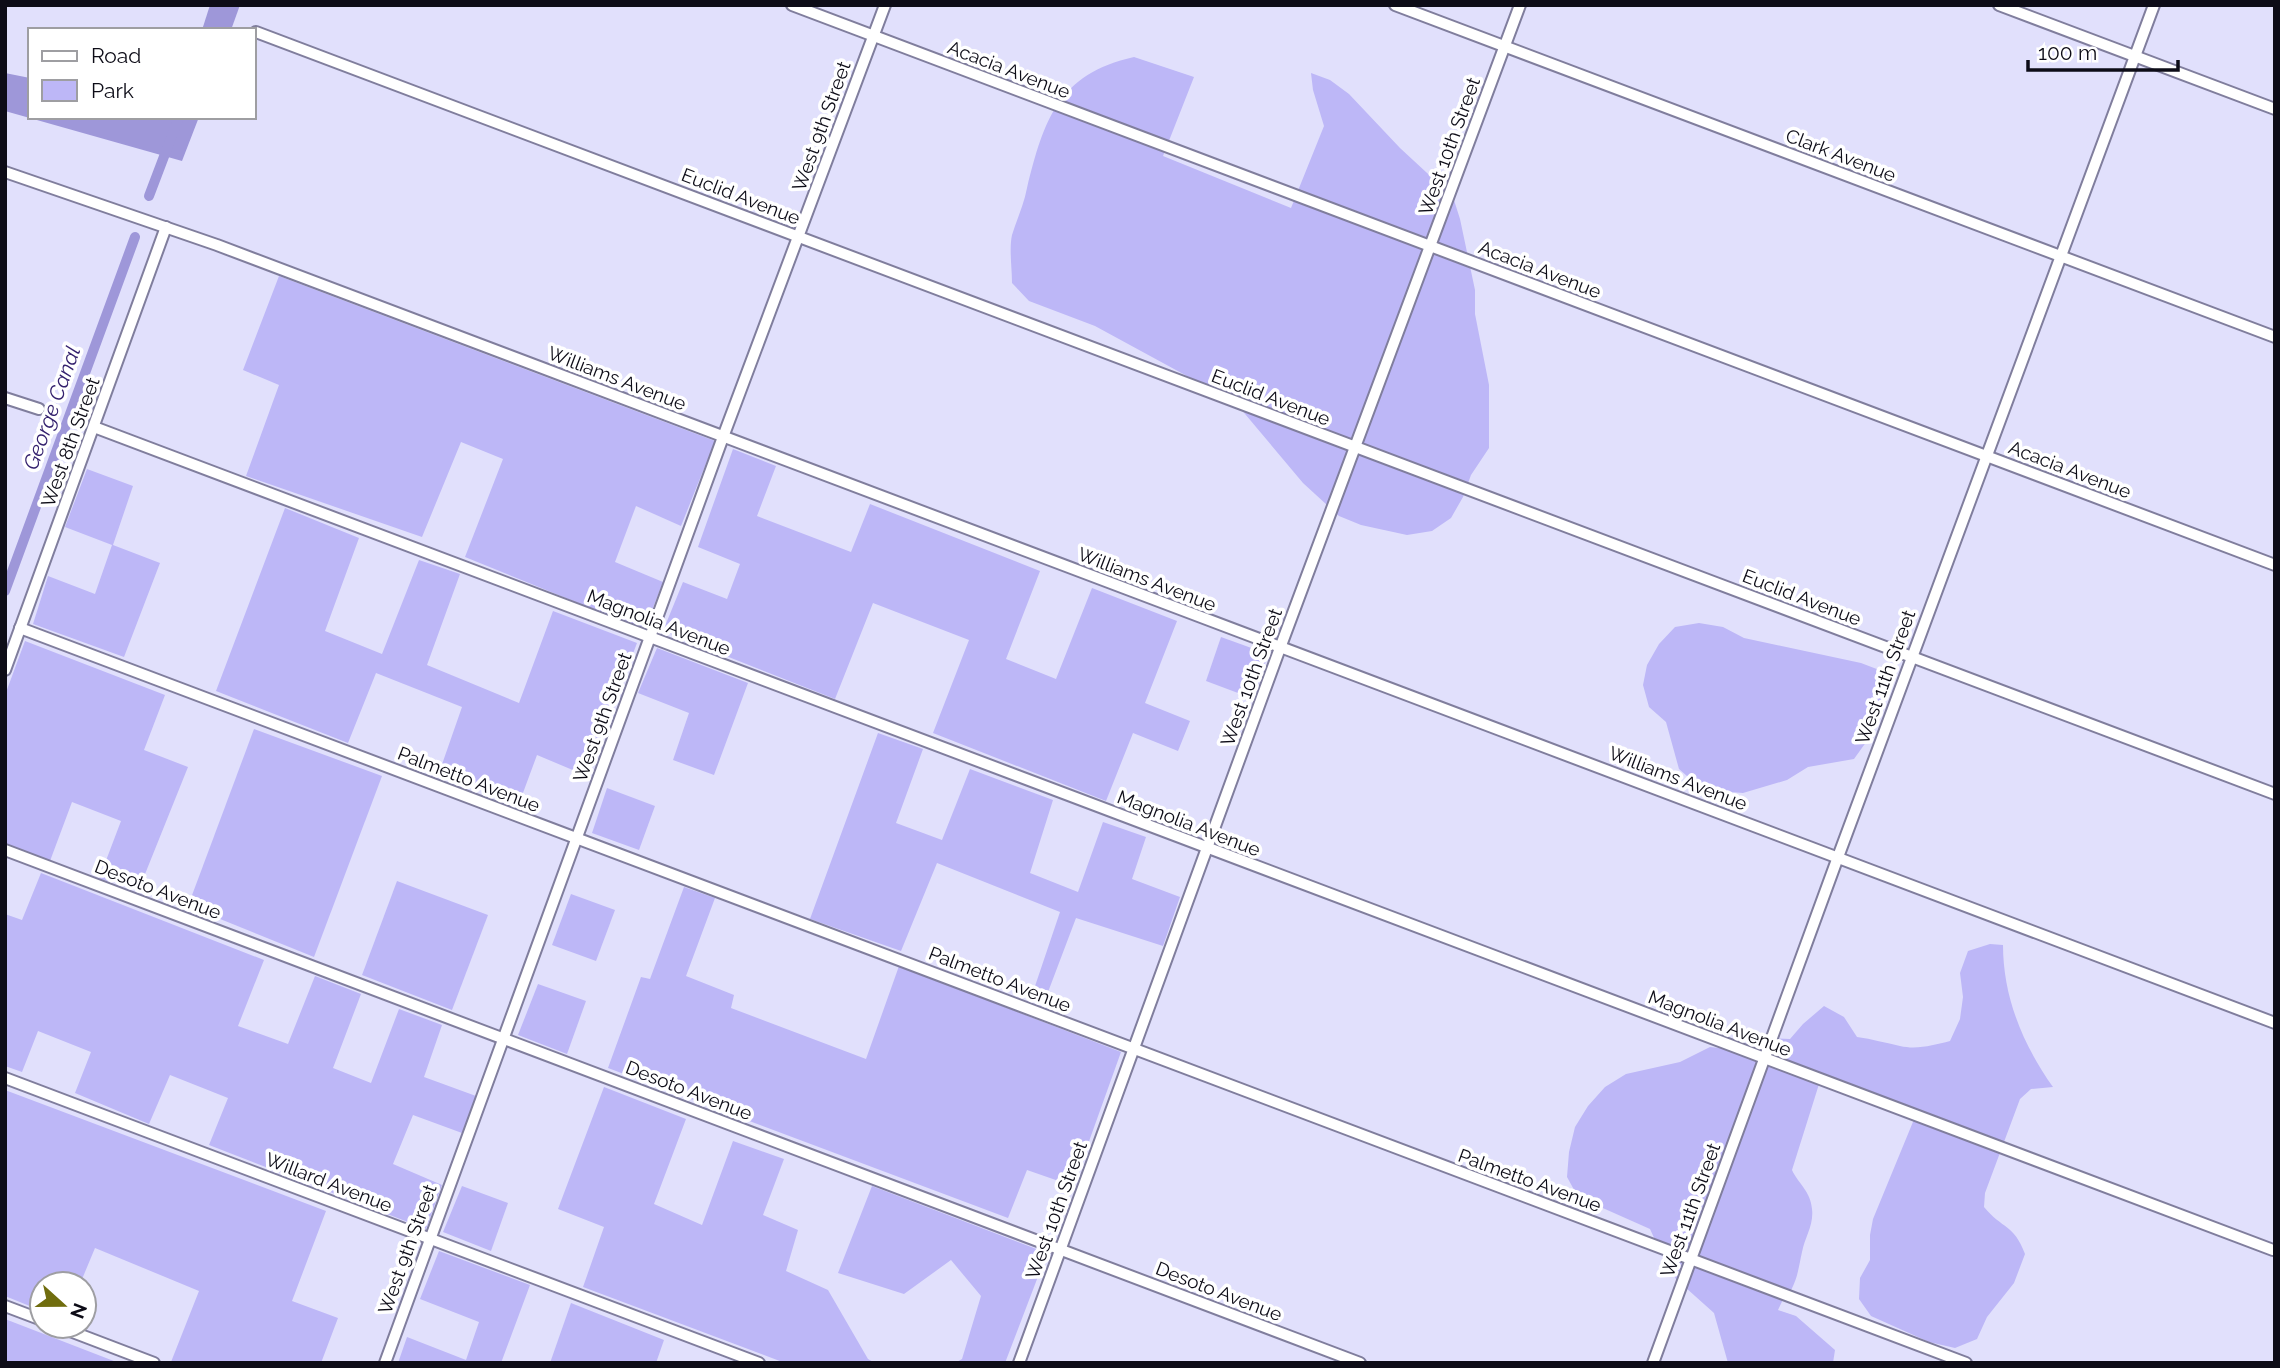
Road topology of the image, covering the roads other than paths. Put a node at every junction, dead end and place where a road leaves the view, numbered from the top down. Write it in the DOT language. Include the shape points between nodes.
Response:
graph roads {
  1 [pos="792,5"];
  2 [pos="885,5"];
  3 [pos="1395,5"];
  4 [pos="1520,5"];
  5 [pos="1999,5"];
  6 [pos="2154,5"];
  7 [pos="256,32"];
  8 [pos="873,36"];
  9 [pos="1504,47"];
  10 [pos="2135,57"];
  11 [pos="2275,109"];
  12 [pos="5,173"];
  13 [pos="166,227"];
  14 [pos="798,237"];
  15 [pos="1430,246"];
  16 [pos="2061,256"];
  17 [pos="2275,337"];
  18 [pos="5,398"];
  19 [pos="39,409"];
  20 [pos="94,427"];
  21 [pos="723,438"];
  22 [pos="1354,448"];
  23 [pos="1986,456"];
  24 [pos="2275,565"];
  25 [pos="20,628"];
  26 [pos="650,637"];
  27 [pos="1280,648"];
  28 [pos="1911,657"];
  29 [pos="5,670"];
  30 [pos="2275,794"];
  31 [pos="577,838"];
  32 [pos="1207,848"];
  33 [pos="5,850"];
  34 [pos="1838,857"];
  35 [pos="2275,1023"];
  36 [pos="503,1039"];
  37 [pos="1134,1049"];
  38 [pos="1764,1058"];
  39 [pos="5,1077"];
  40 [pos="430,1238"];
  41 [pos="1060,1250"];
  42 [pos="2273,1250"];
  43 [pos="1691,1259"];
  44 [pos="5,1306"];
  45 [pos="28,1315"];
  46 [pos="94,1340"];
  47 [pos="154,1363"];
  48 [pos="385,1363"];
  49 [pos="759,1363"];
  50 [pos="1019,1363"];
  51 [pos="1360,1363"];
  52 [pos="1653,1363"];
  53 [pos="1966,1363"];
  1 -- 8 [label="street, Acacia Avenue"];
  2 -- 8 [label="street, West 9th Street"];
  3 -- 9 [label="street, Clark Avenue"];
  4 -- 9 [label="street, West 10th Street"];
  5 -- 10 [label="street"];
  6 -- 10 [label="street, West 11th Street"];
  7 -- 14 [label="street, Euclid Avenue"];
  8 -- 14 [label="street, West 9th Street"];
  8 -- 15 [label="street, Acacia Avenue"];
  9 -- 15 [label="street, West 10th Street"];
  9 -- 16 [label="street, Clark Avenue"];
  10 -- 11 [label="street"];
  10 -- 16 [label="street, West 11th Street"];
  12 -- 13 [label="street, Williams Avenue"];
  13 -- 20 [label="street, West 8th Street"];
  13 -- 21 [label="street, Williams Avenue"];
  14 -- 21 [label="street, West 9th Street"];
  14 -- 22 [label="street, Euclid Avenue"];
  15 -- 22 [label="street, West 10th Street"];
  15 -- 23 [label="street, Acacia Avenue"];
  16 -- 17 [label="street, Clark Avenue"];
  16 -- 23 [label="street, West 11th Street"];
  18 -- 19 [label="street"];
  20 -- 25 [label="street, West 8th Street"];
  20 -- 26 [label="street, Magnolia Avenue"];
  21 -- 26 [label="street, West 9th Street"];
  21 -- 27 [label="street, Williams Avenue"];
  22 -- 27 [label="street, West 10th Street"];
  22 -- 28 [label="street, Euclid Avenue"];
  23 -- 24 [label="street, Acacia Avenue"];
  23 -- 28 [label="street, West 11th Street"];
  25 -- 29 [label="street, West 8th Street"];
  25 -- 31 [label="street, Palmetto Avenue"];
  26 -- 31 [label="street, West 9th Street"];
  26 -- 32 [label="street, Magnolia Avenue"];
  27 -- 32 [label="street, West 10th Street"];
  27 -- 34 [label="street, Williams Avenue"];
  28 -- 30 [label="street, Euclid Avenue"];
  28 -- 34 [label="street, West 11th Street"];
  31 -- 36 [label="street, West 9th Street"];
  31 -- 37 [label="street, Palmetto Avenue"];
  32 -- 37 [label="street, West 10th Street"];
  32 -- 38 [label="street, Magnolia Avenue"];
  33 -- 36 [label="street, Desoto Avenue"];
  34 -- 35 [label="street, Williams Avenue"];
  34 -- 38 [label="street, West 11th Street"];
  36 -- 40 [label="street, West 9th Street"];
  36 -- 41 [label="street, Desoto Avenue"];
  37 -- 41 [label="street, West 10th Street"];
  37 -- 43 [label="street, Palmetto Avenue"];
  38 -- 42 [label="street, Magnolia Avenue"];
  38 -- 43 [label="street, West 11th Street"];
  39 -- 40 [label="street, Willard Avenue"];
  40 -- 48 [label="street, West 9th Street"];
  40 -- 49 [label="street, Willard Avenue"];
  41 -- 50 [label="street, West 10th Street"];
  41 -- 51 [label="street, Desoto Avenue"];
  43 -- 52 [label="street, West 11th Street"];
  43 -- 53 [label="street, Palmetto Avenue"];
  44 -- 45 [label="street"];
  46 -- 47 [label="street"];
}
